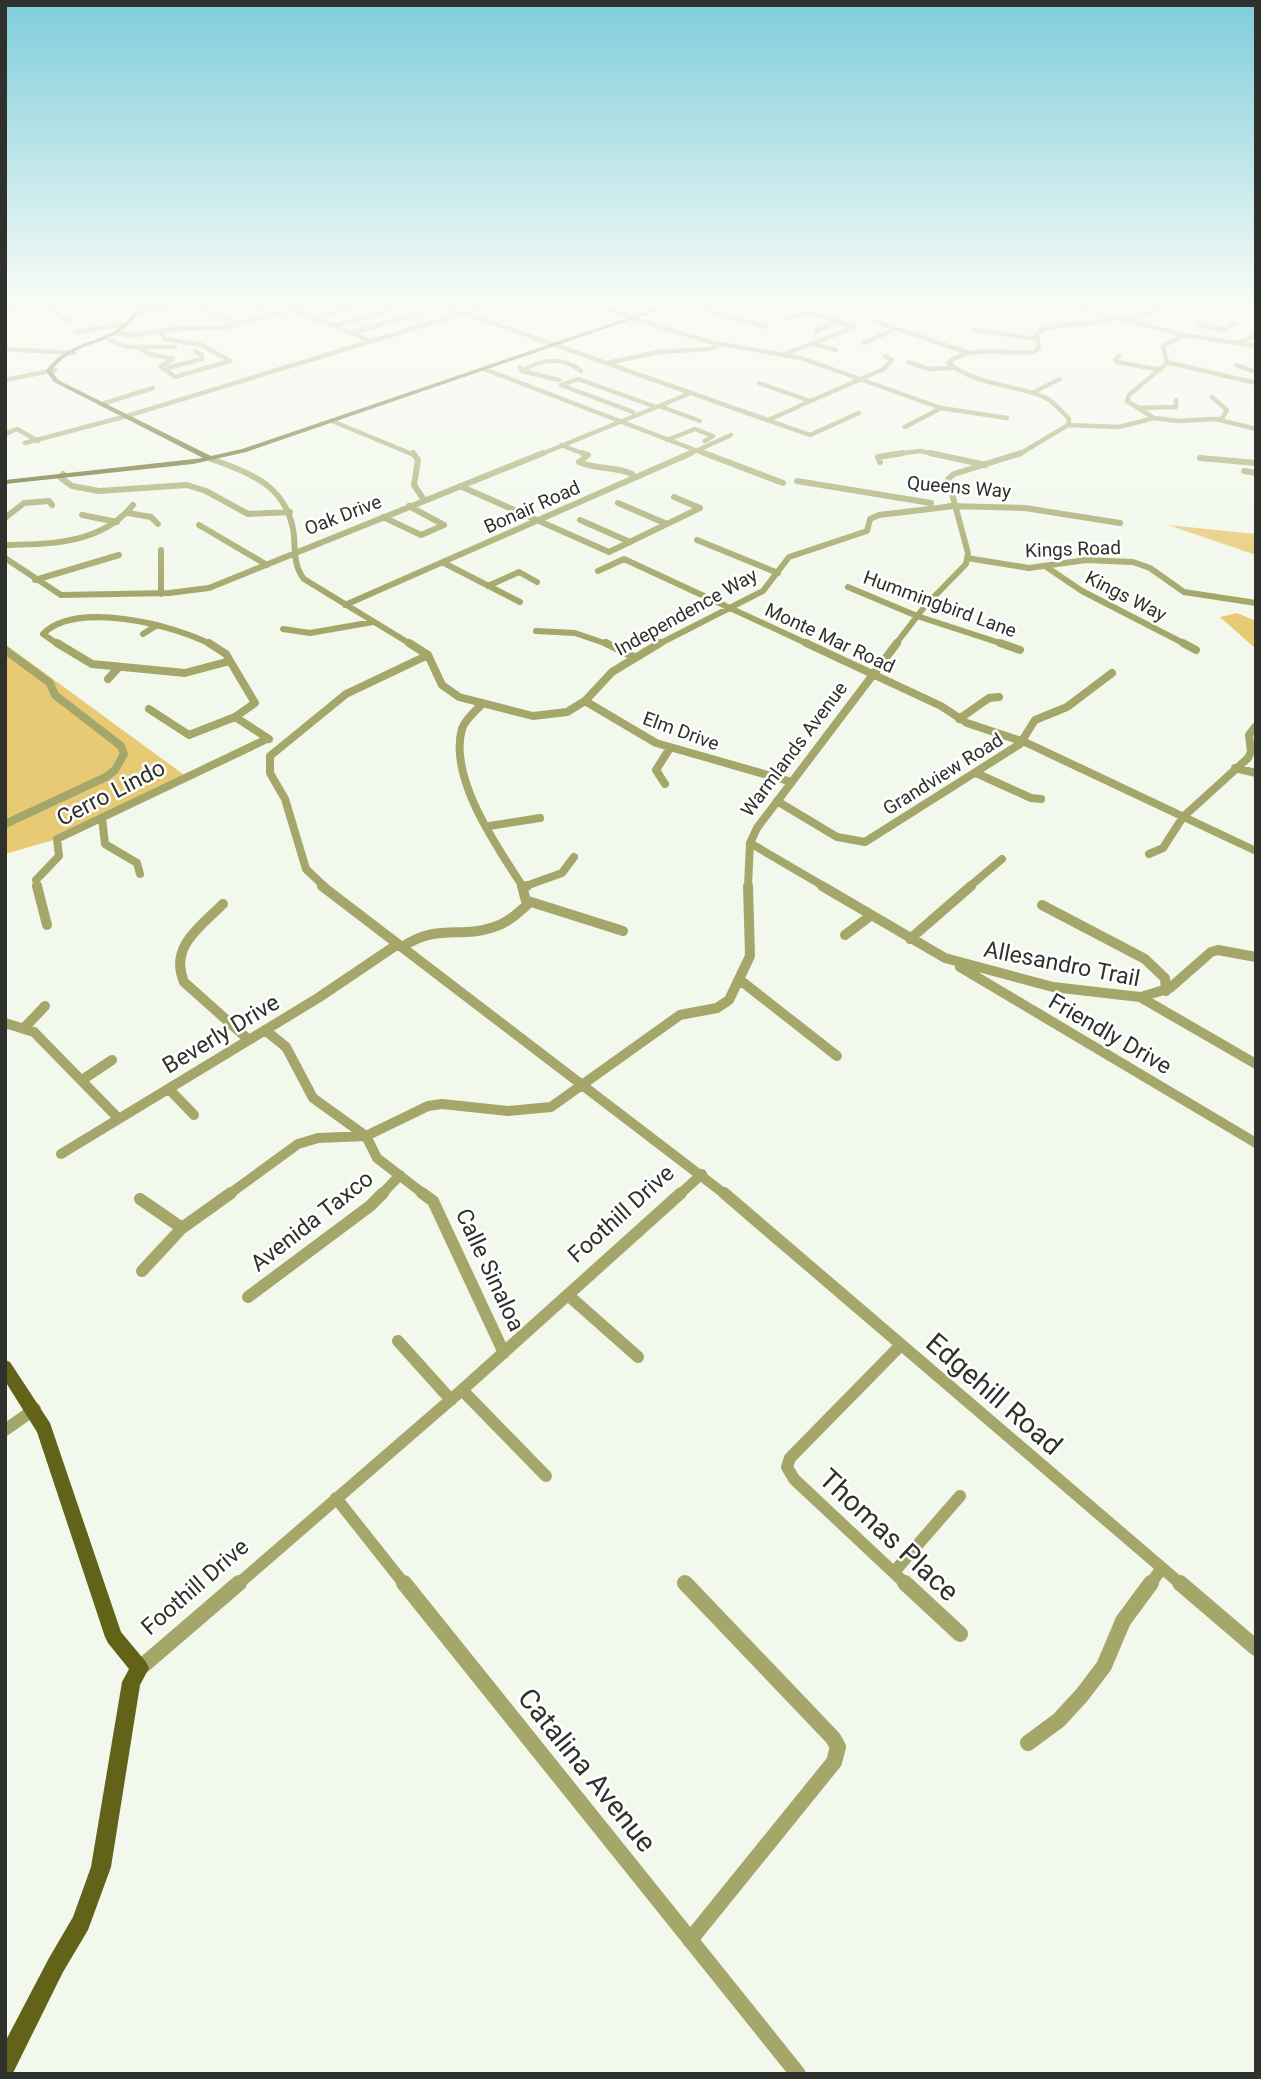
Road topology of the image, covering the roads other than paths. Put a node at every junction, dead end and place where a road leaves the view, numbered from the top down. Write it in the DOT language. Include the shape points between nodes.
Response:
graph roads {
  1 [pos="97,401"];
  2 [pos="101,401"];
  3 [pos="111,401"];
  4 [pos="176,401"];
  5 [pos="390,401"];
  6 [pos="568,401"];
  7 [pos="603,401"];
  8 [pos="640,401"];
  9 [pos="672,401"];
  10 [pos="714,401"];
  11 [pos="810,401"];
  12 [pos="922,401"];
  13 [pos="1048,401"];
  14 [pos="1127,401"];
  15 [pos="1175,401"];
  16 [pos="1217,401"];
  17 [pos="105,403"];
  18 [pos="657,407"];
  19 [pos="942,408"];
  20 [pos="1138,408"];
  21 [pos="624,409"];
  22 [pos="633,412"];
  23 [pos="859,414"];
  24 [pos="605,415"];
  25 [pos="127,416"];
  26 [pos="1007,418"];
  27 [pos="1154,418"];
  28 [pos="768,420"];
  29 [pos="1221,420"];
  30 [pos="332,421"];
  31 [pos="620,421"];
  32 [pos="700,421"];
  33 [pos="1068,425"];
  34 [pos="905,427"];
  35 [pos="1256,429"];
  36 [pos="5,434"];
  37 [pos="731,435"];
  38 [pos="667,440"];
  39 [pos="38,441"];
  40 [pos="25,443"];
  41 [pos="561,445"];
  42 [pos="688,448"];
  43 [pos="696,451"];
  44 [pos="1200,458"];
  45 [pos="211,459"];
  46 [pos="880,462"];
  47 [pos="1256,463"];
  48 [pos="986,465"];
  49 [pos="606,470"];
  50 [pos="1246,472"];
  51 [pos="1256,473"];
  52 [pos="64,474"];
  53 [pos="797,481"];
  54 [pos="5,482"];
  55 [pos="783,483"];
  56 [pos="460,486"];
  57 [pos="674,497"];
  58 [pos="424,500"];
  59 [pos="618,503"];
  60 [pos="52,505"];
  61 [pos="132,505"];
  62 [pos="409,506"];
  63 [pos="954,506"];
  64 [pos="290,512"];
  65 [pos="128,513"];
  66 [pos="82,515"];
  67 [pos="383,517"];
  68 [pos="5,518"];
  69 [pos="580,520"];
  70 [pos="538,521"];
  71 [pos="117,522"];
  72 [pos="1119,523"];
  73 [pos="158,524"];
  74 [pos="667,524"];
  75 [pos="199,525"];
  76 [pos="294,538"];
  77 [pos="697,540"];
  78 [pos="630,542"];
  79 [pos="5,545"];
  80 [pos="308,545"];
  81 [pos="161,550"];
  82 [pos="295,550"];
  83 [pos="119,555"];
  84 [pos="5,558"];
  85 [pos="967,558"];
  86 [pos="444,563"];
  87 [pos="267,565"];
  88 [pos="1045,566"];
  89 [pos="19,568"];
  90 [pos="5,571"];
  91 [pos="598,571"];
  92 [pos="778,573"];
  93 [pos="35,580"];
  94 [pos="537,582"];
  95 [pos="488,586"];
  96 [pos="848,587"];
  97 [pos="161,594"];
  98 [pos="520,602"];
  99 [pos="1256,603"];
  100 [pos="345,605"];
  101 [pos="728,609"];
  102 [pos="917,616"];
  103 [pos="373,622"];
  104 [pos="157,625"];
  105 [pos="283,629"];
  106 [pos="536,631"];
  107 [pos="143,634"];
  108 [pos="5,650"];
  109 [pos="1020,650"];
  110 [pos="1196,650"];
  111 [pos="428,654"];
  112 [pos="634,657"];
  113 [pos="231,661"];
  114 [pos="119,667"];
  115 [pos="1112,673"];
  116 [pos="873,675"];
  117 [pos="107,679"];
  118 [pos="999,697"];
  119 [pos="585,701"];
  120 [pos="482,705"];
  121 [pos="149,709"];
  122 [pos="235,717"];
  123 [pos="959,719"];
  124 [pos="1256,726"];
  125 [pos="267,739"];
  126 [pos="1024,741"];
  127 [pos="282,743"];
  128 [pos="670,748"];
  129 [pos="1235,768"];
  130 [pos="976,773"];
  131 [pos="1256,773"];
  132 [pos="792,782"];
  133 [pos="665,784"];
  134 [pos="1041,799"];
  135 [pos="777,801"];
  136 [pos="1183,817"];
  137 [pos="102,818"];
  138 [pos="540,818"];
  139 [pos="5,824"];
  140 [pos="489,827"];
  141 [pos="750,843"];
  142 [pos="1256,851"];
  143 [pos="1149,854"];
  144 [pos="574,858"];
  145 [pos="1002,859"];
  146 [pos="140,874"];
  147 [pos="523,887"];
  148 [pos="528,901"];
  149 [pos="223,904"];
  150 [pos="1042,905"];
  151 [pos="869,916"];
  152 [pos="47,925"];
  153 [pos="622,931"];
  154 [pos="845,935"];
  155 [pos="910,939"];
  156 [pos="400,946"];
  157 [pos="1256,957"];
  158 [pos="944,958"];
  159 [pos="740,980"];
  160 [pos="1166,991"];
  161 [pos="1140,997"];
  162 [pos="46,1006"];
  163 [pos="5,1023"];
  164 [pos="25,1027"];
  165 [pos="265,1030"];
  166 [pos="248,1040"];
  167 [pos="838,1056"];
  168 [pos="112,1060"];
  169 [pos="1256,1064"];
  170 [pos="82,1080"];
  171 [pos="584,1084"];
  172 [pos="169,1088"];
  173 [pos="194,1115"];
  174 [pos="118,1119"];
  175 [pos="366,1136"];
  176 [pos="1256,1143"];
  177 [pos="61,1154"];
  178 [pos="702,1174"];
  179 [pos="400,1175"];
  180 [pos="140,1199"];
  181 [pos="182,1228"];
  182 [pos="142,1272"];
  183 [pos="568,1295"];
  184 [pos="248,1297"];
  185 [pos="398,1341"];
  186 [pos="900,1346"];
  187 [pos="505,1353"];
  188 [pos="638,1357"];
  189 [pos="5,1367"];
  190 [pos="463,1390"];
  191 [pos="451,1400"];
  192 [pos="35,1409"];
  193 [pos="5,1430"];
  194 [pos="546,1476"];
  195 [pos="960,1496"];
  196 [pos="336,1498"];
  197 [pos="1161,1569"];
  198 [pos="894,1572"];
  199 [pos="685,1583"];
  200 [pos="960,1634"];
  201 [pos="1256,1648"];
  202 [pos="140,1668"];
  203 [pos="1028,1743"];
  204 [pos="690,1940"];
  205 [pos="5,2065"];
  206 [pos="798,2074"];
  1 -- 25 [label="main road"];
  2 -- 17 [label="main road"];
  3 -- 17 [label="street"];
  4 -- 25 [label="street"];
  5 -- 30 [label="main road"];
  6 -- 24 [label="street"];
  7 -- 21 [label="street"];
  8 -- 18 [label="street"];
  9 -- 18 [label="street, Oak Drive"];
  10 -- 28 [label="street"];
  11 -- 28 [label="street"];
  12 -- 19 [label="street"];
  13 -- 33 [label="street" via="1069,419"];
  14 -- 20 [label="street"];
  15 -- 20 [label="street" via="1176,407"];
  16 -- 29 [label="street" via="1227,410"];
  17 -- 25 [label="main road"];
  18 -- 31 [label="street, Oak Drive"];
  18 -- 32 [label="street"];
  19 -- 26 [label="street"];
  19 -- 34 [label="street"];
  20 -- 27 [label="street"];
  21 -- 22 [label="street"];
  21 -- 24 [label="street"];
  23 -- 28 [label="street" via="810,435"];
  24 -- 31 [label="street"];
  25 -- 39 [label="street"];
  25 -- 45 [label="main road"];
  27 -- 29 [label="street"];
  27 -- 33 [label="street" via="1125,426"];
  29 -- 35 [label="street"];
  30 -- 45 [label="main road"];
  30 -- 58 [label="street" via="412,451 418,460 414,485"];
  31 -- 38 [label="street"];
  31 -- 41 [label="street, Oak Drive"];
  33 -- 48 [label="street" via="1017,455"];
  36 -- 39 [label="street" via="17,429"];
  37 -- 43 [label="street, Bonair Road"];
  38 -- 42 [label="street"];
  38 -- 42 [label="street" via="692,429 714,437"];
  39 -- 40 [label="street"];
  41 -- 49 [label="street" via="587,455 579,462"];
  41 -- 56 [label="street, Oak Drive"];
  42 -- 43 [label="street"];
  43 -- 55 [label="street"];
  43 -- 70 [label="street, Bonair Road"];
  44 -- 47 [label="street"];
  45 -- 52 [label="main road"];
  45 -- 64 [label="street" via="267,483 279,492"];
  46 -- 48 [label="street" via="878,457 883,455 922,451"];
  48 -- 63 [label="street" via="948,479"];
  50 -- 51 [label="street"];
  52 -- 54 [label="main road"];
  52 -- 64 [label="street" via="65,482 90,493 191,485 216,494 247,514"];
  53 -- 63 [label="street, Queens Way"];
  56 -- 58 [label="street, Oak Drive"];
  56 -- 70 [label="street"];
  57 -- 74 [label="street" via="700,508"];
  58 -- 62 [label="street, Oak Drive"];
  59 -- 74 [label="street"];
  60 -- 68 [label="street" via="29,501 17,505"];
  61 -- 65 [label="street"];
  62 -- 67 [label="street, Oak Drive"];
  62 -- 67 [label="street" via="444,525 421,535"];
  63 -- 72 [label="street, Queens Way" via="1025,508"];
  63 -- 85 [label="street"];
  63 -- 92 [label="street, Independence Way" via="874,516 867,531 800,551 789,557"];
  64 -- 76 [label="street"];
  65 -- 71 [label="street"];
  65 -- 73 [label="street" via="151,517"];
  66 -- 71 [label="street"];
  67 -- 80 [label="street, Oak Drive"];
  69 -- 78 [label="street"];
  70 -- 78 [label="street" via="610,552"];
  70 -- 86 [label="street, Bonair Road"];
  71 -- 79 [label="street" via="94,535"];
  74 -- 78 [label="street"];
  75 -- 87 [label="street"];
  76 -- 80 [label="street" via="298,544"];
  76 -- 82 [label="street"];
  77 -- 92 [label="street"];
  80 -- 82 [label="street, Oak Drive"];
  81 -- 97 [label="street"];
  82 -- 87 [label="street, Oak Drive"];
  82 -- 100 [label="street" via="301,576"];
  83 -- 93 [label="street"];
  84 -- 89 [label="street, Oak Drive"];
  85 -- 88 [label="street, Kings Road" via="1019,567"];
  85 -- 102 [label="street, Warmlands Avenue"];
  86 -- 95 [label="street"];
  86 -- 100 [label="street, Bonair Road"];
  87 -- 97 [label="street, Oak Drive" via="209,588"];
  88 -- 99 [label="street, Kings Road" via="1086,560 1133,562 1184,592"];
  88 -- 110 [label="street, Kings Way" via="1082,591"];
  89 -- 90 [label="street"];
  89 -- 93 [label="street, Oak Drive"];
  91 -- 101 [label="street, Monte Mar Road" via="624,559"];
  92 -- 101 [label="street, Independence Way" via="763,591"];
  93 -- 97 [label="street, Oak Drive" via="61,595"];
  94 -- 95 [label="street" via="519,572"];
  95 -- 98 [label="street"];
  96 -- 102 [label="street, Hummingbird Lane"];
  100 -- 103 [label="street"];
  101 -- 112 [label="street, Independence Way"];
  101 -- 116 [label="street, Monte Mar Road"];
  102 -- 109 [label="street, Hummingbird Lane"];
  102 -- 116 [label="street, Warmlands Avenue"];
  103 -- 105 [label="street" via="310,633"];
  103 -- 111 [label="street"];
  104 -- 107 [label="street"];
  104 -- 113 [label="street" via="215,646"];
  104 -- 114 [label="street" via="95,618 57,625 43,634 82,661"];
  106 -- 112 [label="street" via="558,628 587,633"];
  108 -- 139 [label="street" via="50,683 55,695 121,746 124,754 106,777"];
  111 -- 120 [label="street" via="442,685"];
  111 -- 127 [label="street" via="346,694"];
  112 -- 119 [label="street, Independence Way" via="611,672"];
  113 -- 114 [label="street" via="185,673"];
  113 -- 122 [label="street" via="255,703"];
  114 -- 117 [label="street"];
  115 -- 126 [label="street, Grandview Road" via="1067,708 1035,720"];
  116 -- 123 [label="street, Monte Mar Road"];
  116 -- 132 [label="street, Warmlands Avenue"];
  118 -- 123 [label="street" via="989,698"];
  119 -- 120 [label="street" via="553,716"];
  119 -- 128 [label="street, Elm Drive" via="641,737"];
  120 -- 140 [label="street" via="461,730 459,759"];
  121 -- 122 [label="street" via="189,735"];
  122 -- 125 [label="street"];
  123 -- 126 [label="street, Monte Mar Road"];
  124 -- 129 [label="street" via="1249,735 1251,752"];
  125 -- 127 [label="street"];
  125 -- 137 [label="street, Cerro Lindo"];
  126 -- 130 [label="street, Grandview Road"];
  126 -- 136 [label="street, Monte Mar Road"];
  127 -- 156 [label="street, Foothill Drive" via="268,766 285,799 306,869"];
  128 -- 132 [label="street, Elm Drive"];
  128 -- 133 [label="street" via="656,770"];
  129 -- 131 [label="street"];
  129 -- 136 [label="street"];
  130 -- 134 [label="street"];
  130 -- 135 [label="street, Grandview Road" via="865,842 837,837"];
  132 -- 135 [label="street, Warmlands Avenue"];
  135 -- 141 [label="street, Warmlands Avenue"];
  136 -- 142 [label="street, Monte Mar Road"];
  136 -- 143 [label="street" via="1163,848"];
  137 -- 146 [label="street" via="105,844 137,863"];
  137 -- 152 [label="street, Cerro Lindo" via="57,839 59,856 36,880"];
  138 -- 140 [label="street"];
  140 -- 147 [label="street"];
  141 -- 151 [label="street, Allesandro Trail"];
  141 -- 159 [label="street, Warmlands Avenue" via="750,956"];
  144 -- 147 [label="street" via="562,873"];
  145 -- 155 [label="street"];
  147 -- 148 [label="street"];
  148 -- 153 [label="street"];
  148 -- 156 [label="street, Beverly Drive" via="517,916 498,928 434,931"];
  149 -- 166 [label="street" via="179,951 177,971"];
  150 -- 160 [label="street" via="1145,960 1164,978"];
  151 -- 154 [label="street"];
  151 -- 155 [label="street, Allesandro Trail"];
  155 -- 158 [label="street, Allesandro Trail"];
  156 -- 165 [label="street, Beverly Drive"];
  156 -- 171 [label="street, Foothill Drive"];
  157 -- 160 [label="street" via="1211,952"];
  158 -- 161 [label="street, Allesandro Trail" via="1053,987"];
  158 -- 176 [label="street, Friendly Drive"];
  159 -- 167 [label="street"];
  159 -- 171 [label="street, Warmlands Avenue" via="729,1000 718,1008 680,1015"];
  160 -- 161 [label="street" via="1156,997"];
  161 -- 169 [label="street, Allesandro Trail"];
  162 -- 164 [label="street"];
  163 -- 164 [label="street"];
  164 -- 170 [label="street"];
  165 -- 166 [label="street, Beverly Drive"];
  165 -- 175 [label="street, Calle Sinaloa" via="286,1047 313,1098"];
  166 -- 172 [label="street, Beverly Drive"];
  168 -- 170 [label="street"];
  170 -- 174 [label="street"];
  171 -- 175 [label="street, Warmlands Avenue" via="561,1102 537,1110 428,1106"];
  171 -- 178 [label="street, Foothill Drive"];
  172 -- 173 [label="street"];
  172 -- 174 [label="street, Beverly Drive"];
  174 -- 177 [label="street, Beverly Drive"];
  175 -- 179 [label="street, Calle Sinaloa" via="377,1158"];
  175 -- 181 [label="street, Warmlands Avenue" via="298,1144"];
  178 -- 183 [label="street, Foothill Drive"];
  178 -- 186 [label="street, Edgehill Road"];
  179 -- 184 [label="street, Avenida Taxco" via="370,1206"];
  179 -- 187 [label="street, Calle Sinaloa" via="440,1211"];
  180 -- 181 [label="street"];
  181 -- 182 [label="street, Warmlands Avenue"];
  183 -- 187 [label="street, Foothill Drive"];
  183 -- 188 [label="street"];
  185 -- 191 [label="street"];
  186 -- 197 [label="street, Edgehill Road"];
  186 -- 198 [label="street, Thomas Place" via="790,1458 787,1467 794,1479"];
  187 -- 190 [label="street, Foothill Drive"];
  189 -- 192 [label="main road"];
  190 -- 191 [label="street, Foothill Drive"];
  190 -- 194 [label="street"];
  191 -- 196 [label="street, Foothill Drive"];
  192 -- 193 [label="street"];
  192 -- 202 [label="main road" via="114,1637"];
  195 -- 198 [label="street"];
  196 -- 202 [label="street, Foothill Drive"];
  196 -- 204 [label="street, Catalina Avenue"];
  197 -- 201 [label="street, Edgehill Road"];
  197 -- 203 [label="street" via="1123,1621 1104,1666 1082,1695"];
  198 -- 200 [label="street, Thomas Place"];
  199 -- 204 [label="street" via="838,1747 834,1762"];
  202 -- 205 [label="main road, Foothill Drive" via="131,1682 101,1867 81,1923"];
  204 -- 206 [label="street, Catalina Avenue"];
}
